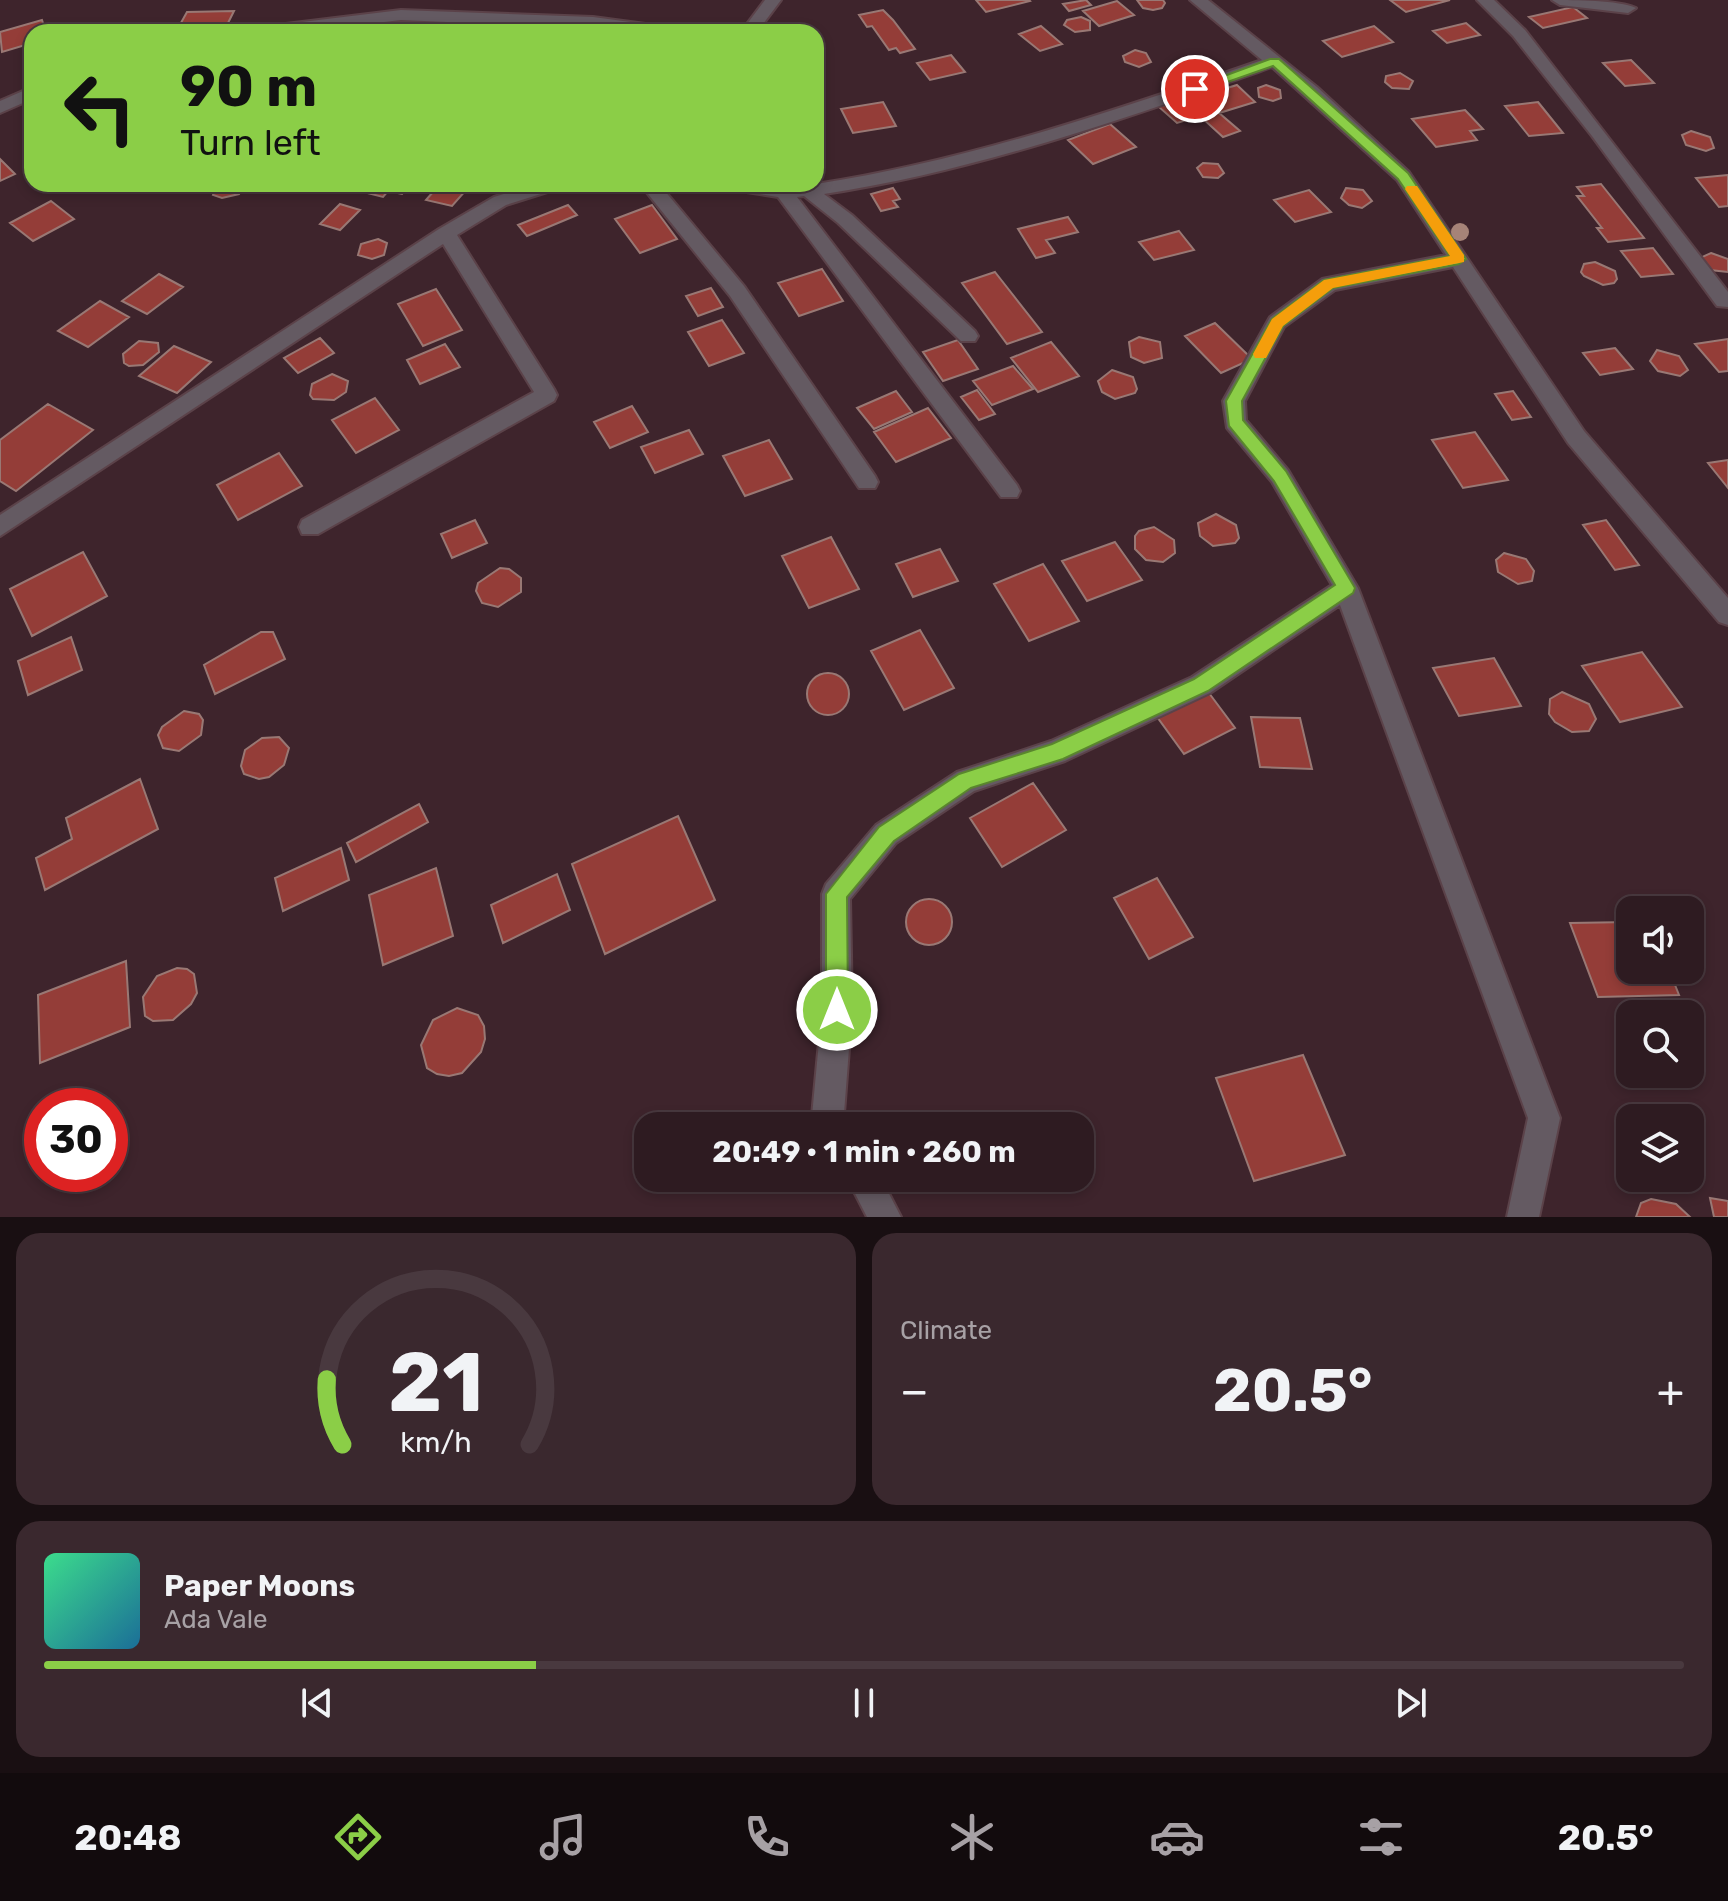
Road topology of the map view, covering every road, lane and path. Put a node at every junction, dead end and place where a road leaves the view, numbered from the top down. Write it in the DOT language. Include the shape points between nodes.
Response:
graph roads {
  1 [pos="1198,0"];
  2 [pos="1485,0"];
  3 [pos="1560,0"];
  4 [pos="771,1"];
  5 [pos="1628,8"];
  6 [pos="327,24"];
  7 [pos="603,24"];
  8 [pos="755,24"];
  9 [pos="1274,61"];
  10 [pos="24,96"];
  11 [pos="0,108"];
  12 [pos="824,188"];
  13 [pos="529,192"];
  14 [pos="657,192"];
  15 [pos="784,192"];
  16 [pos="810,192"];
  17 [pos="446,233"];
  18 [pos="1459,259"];
  19 [pos="1724,301"];
  20 [pos="968,336"];
  21 [pos="867,482"];
  22 [pos="1009,491"];
  23 [pos="0,527"];
  24 [pos="310,527"];
  25 [pos="1346,588"];
  26 [pos="1728,615"];
  27 [pos="828,1112"];
  28 [pos="871,1192"];
  29 [pos="885,1217"];
  30 [pos="1523,1217"];
  1 -- 9 [label="street"];
  2 -- 19 [label="street" via="1519,33 1598,132"];
  3 -- 5 [label="street"];
  4 -- 8 [label="street"];
  6 -- 7 [label="street" via="401,15"];
  9 -- 12 [label="street" via="1115,117 973,157"];
  9 -- 18 [label="street" via="1403,176"];
  10 -- 11 [label="street"];
  13 -- 17 [label="street" via="500,201"];
  14 -- 21 [label="street" via="745,304"];
  15 -- 22 [label="street"];
  16 -- 20 [label="street"];
  17 -- 23 [label="street"];
  17 -- 24 [label="street" via="547,395"];
  18 -- 25 [label="street" via="1329,284 1277,322 1234,401 1235,422 1280,476"];
  18 -- 26 [label="street" via="1576,437"];
  25 -- 27 [label="street" via="1201,685 1056,752 966,781 886,834 836,894 837,1010"];
  25 -- 30 [label="street" via="1544,1118"];
  28 -- 29 [label="street"];
}
